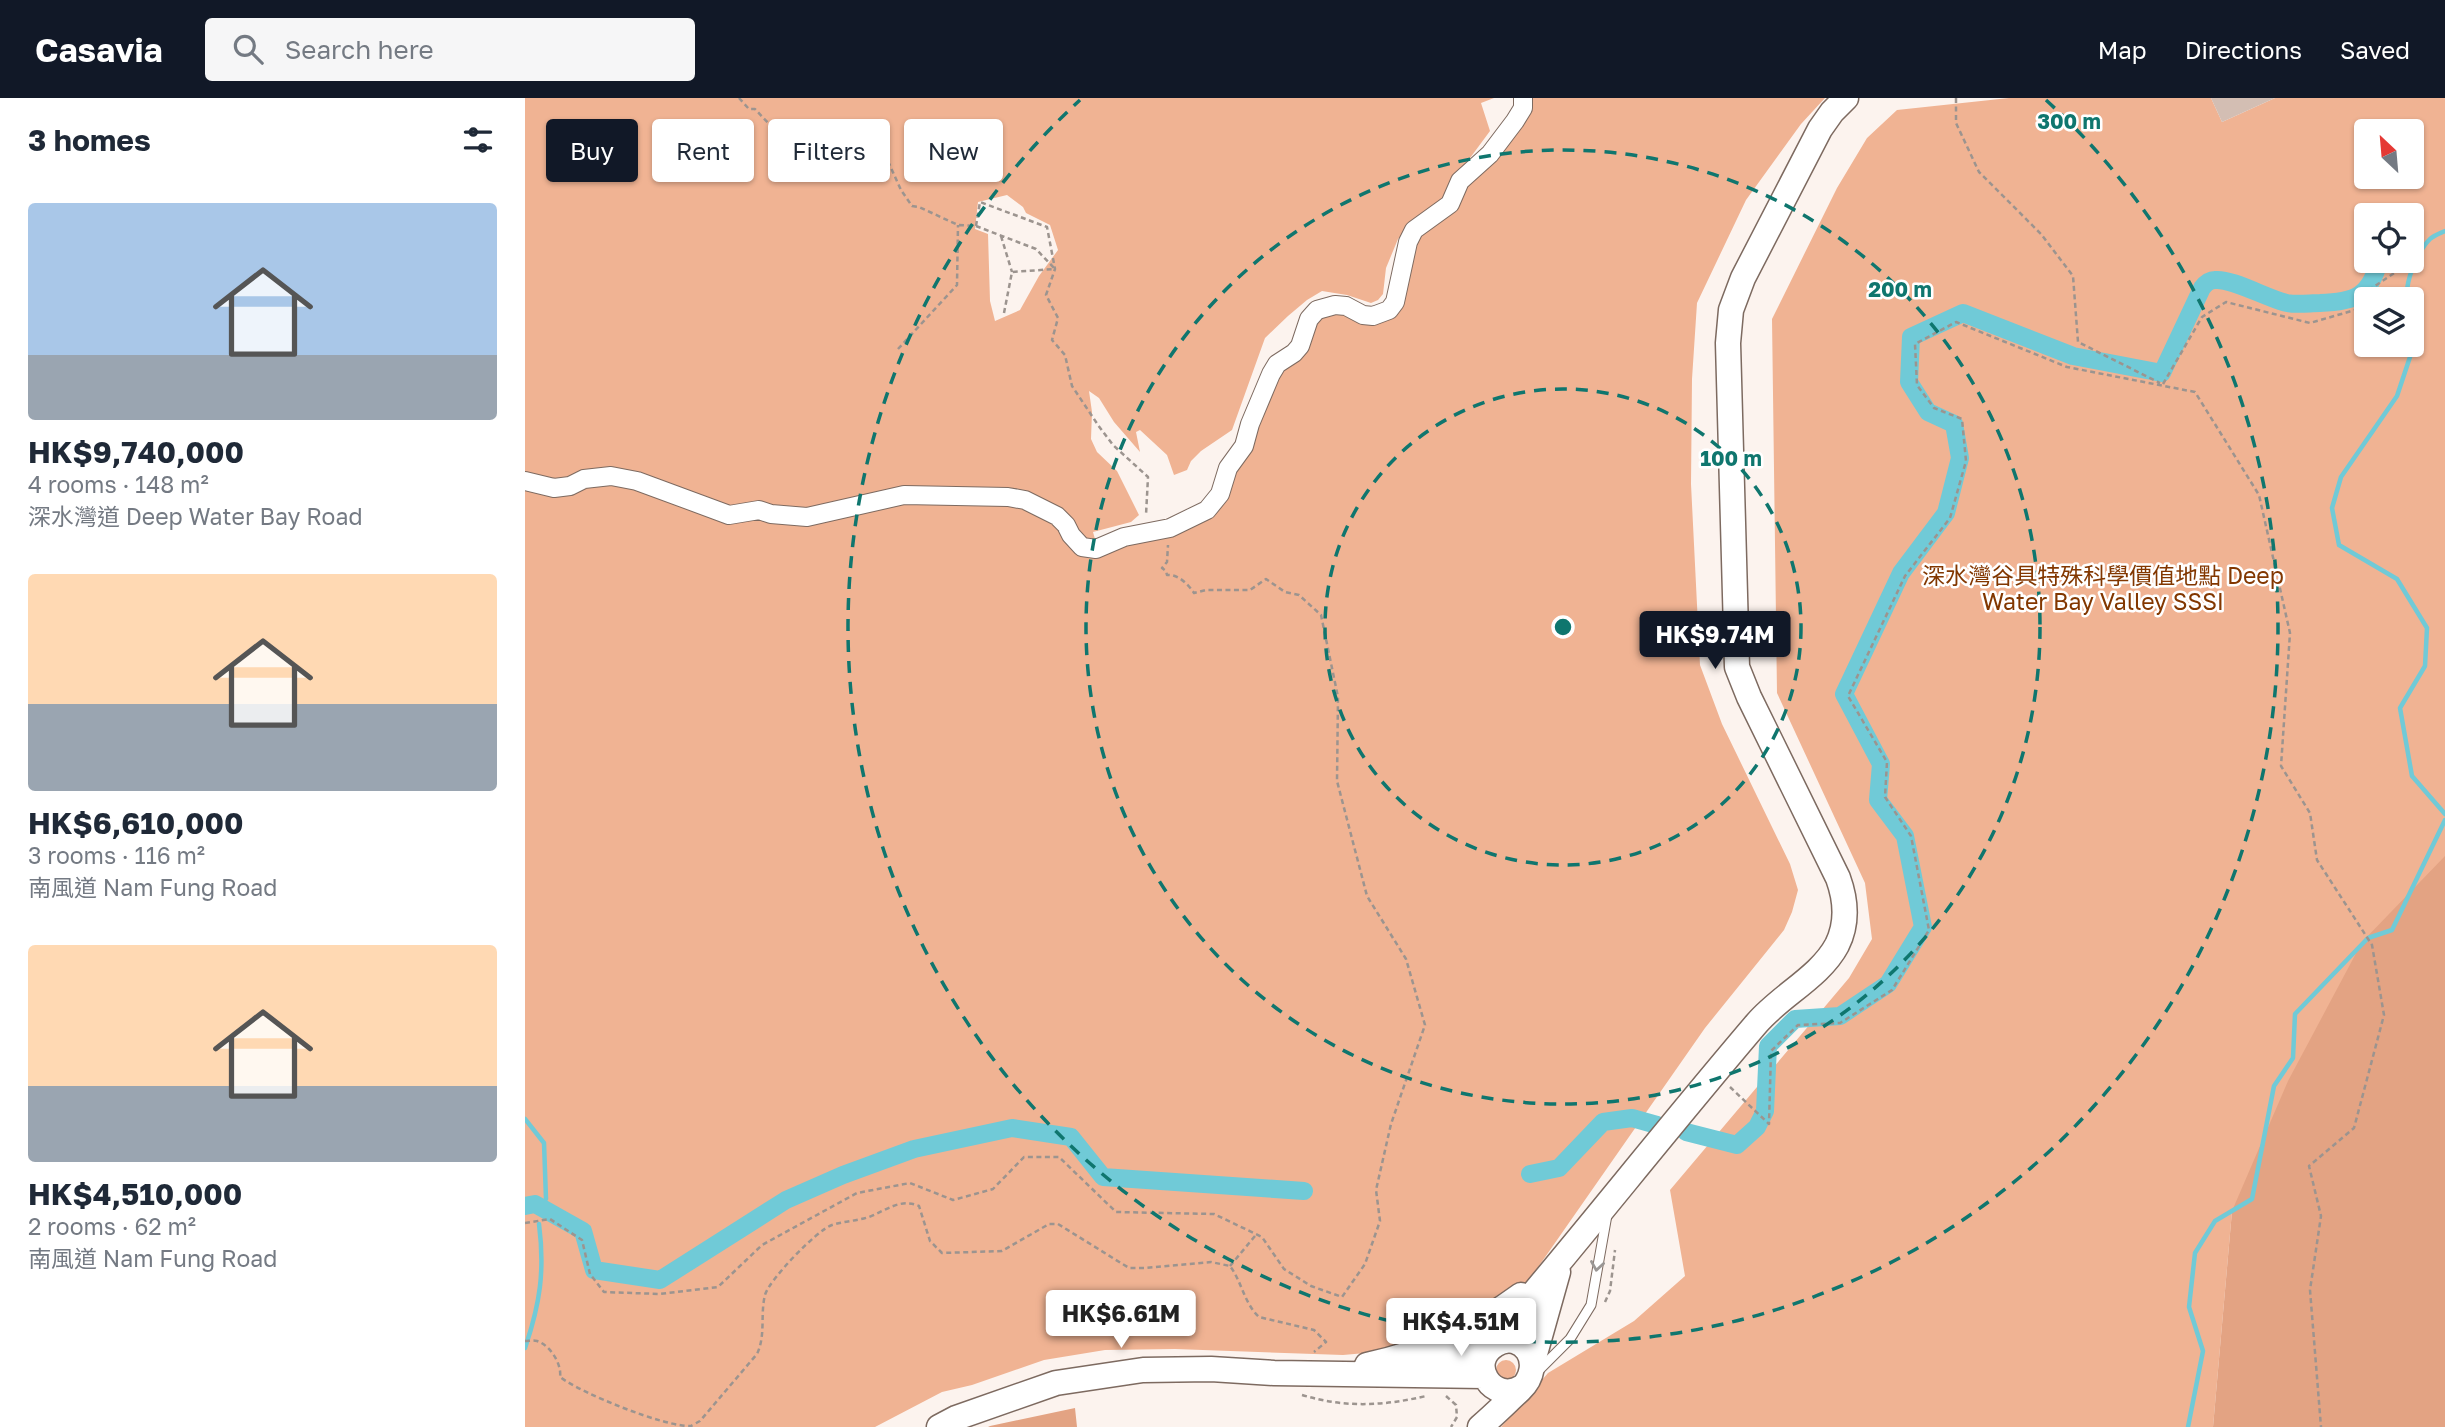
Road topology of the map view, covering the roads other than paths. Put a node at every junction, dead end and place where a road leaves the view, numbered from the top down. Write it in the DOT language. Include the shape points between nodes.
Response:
graph roads {
  1 [pos="1523,98"];
  2 [pos="1846,98"];
  3 [pos="525,481"];
  4 [pos="1611,1200"];
  5 [pos="1562,1261"];
  6 [pos="1317,1364"];
  7 [pos="1488,1364"];
  8 [pos="1528,1376"];
  9 [pos="939,1427"];
  10 [pos="1472,1427"];
  11 [pos="1481,1427"];
  1 -- 3 [label="street" via="1515,121 1490,155 1460,181 1450,204 1414,230 1389,310 1373,316 1346,306 1317,310 1300,346 1271,373 1220,494 1207,510 1170,528 1125,537 1096,549 1082,547 1066,524 1025,499 904,495 807,517 759,510 729,515 611,476 554,488"];
  2 -- 4 [label="main road" via="1820,129 1743,278 1731,310 1728,343 1737,667 1838,878 1845,904 1843,928 1825,961 1759,1021"];
  4 -- 5 [label="main road"];
  4 -- 8 [label="lane, one-way" via="1591,1305 1570,1339"];
  5 -- 6 [label="main road" via="1494,1315 1425,1349 1383,1362"];
  5 -- 7 [label="main road" via="1516,1314"];
  5 -- 8 [label="main road"];
  6 -- 7 [label="main road" via="1398,1374"];
  6 -- 9 [label="main road" via="1143,1370 1056,1383"];
  7 -- 8 [label="main road" via="1494,1388 1503,1391 1513,1391"];
  7 -- 8 [label="main road" via="1502,1342 1517,1343 1525,1348"];
  7 -- 10 [label="main road" via="1485,1406"];
  8 -- 11 [label="main road"];
}
